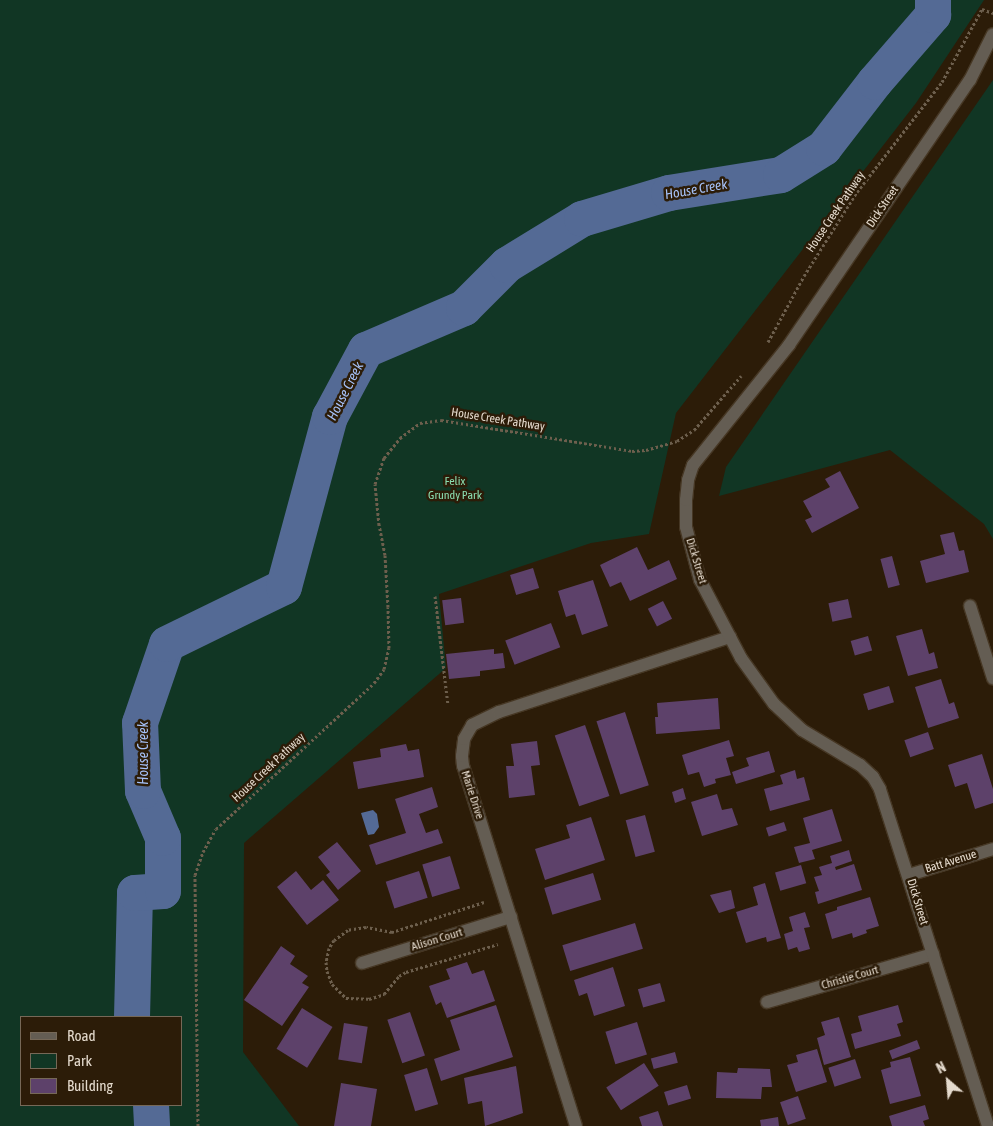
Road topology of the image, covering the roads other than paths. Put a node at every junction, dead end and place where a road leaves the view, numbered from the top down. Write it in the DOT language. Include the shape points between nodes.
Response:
graph roads {
  1 [pos="993,34"];
  2 [pos="970,606"];
  3 [pos="730,638"];
  4 [pos="993,678"];
  5 [pos="993,850"];
  6 [pos="908,875"];
  7 [pos="511,917"];
  8 [pos="933,954"];
  9 [pos="362,963"];
  10 [pos="767,1002"];
  11 [pos="576,1126"];
  12 [pos="988,1126"];
  1 -- 3 [label="street, Dick Street" via="970,80 789,345 693,466 688,480 686,527 700,580"];
  2 -- 4 [label="street"];
  3 -- 6 [label="street, Dick Street" via="774,704 802,730 873,776 885,801"];
  3 -- 7 [label="street, Marie Drive" via="499,712 472,725 464,739 463,766"];
  5 -- 6 [label="street, Batt Avenue"];
  6 -- 8 [label="street, Dick Street"];
  7 -- 9 [label="street, Alison Court"];
  7 -- 11 [label="street, Marie Drive"];
  8 -- 10 [label="street, Christie Court"];
  8 -- 12 [label="street, Dick Street"];
}
